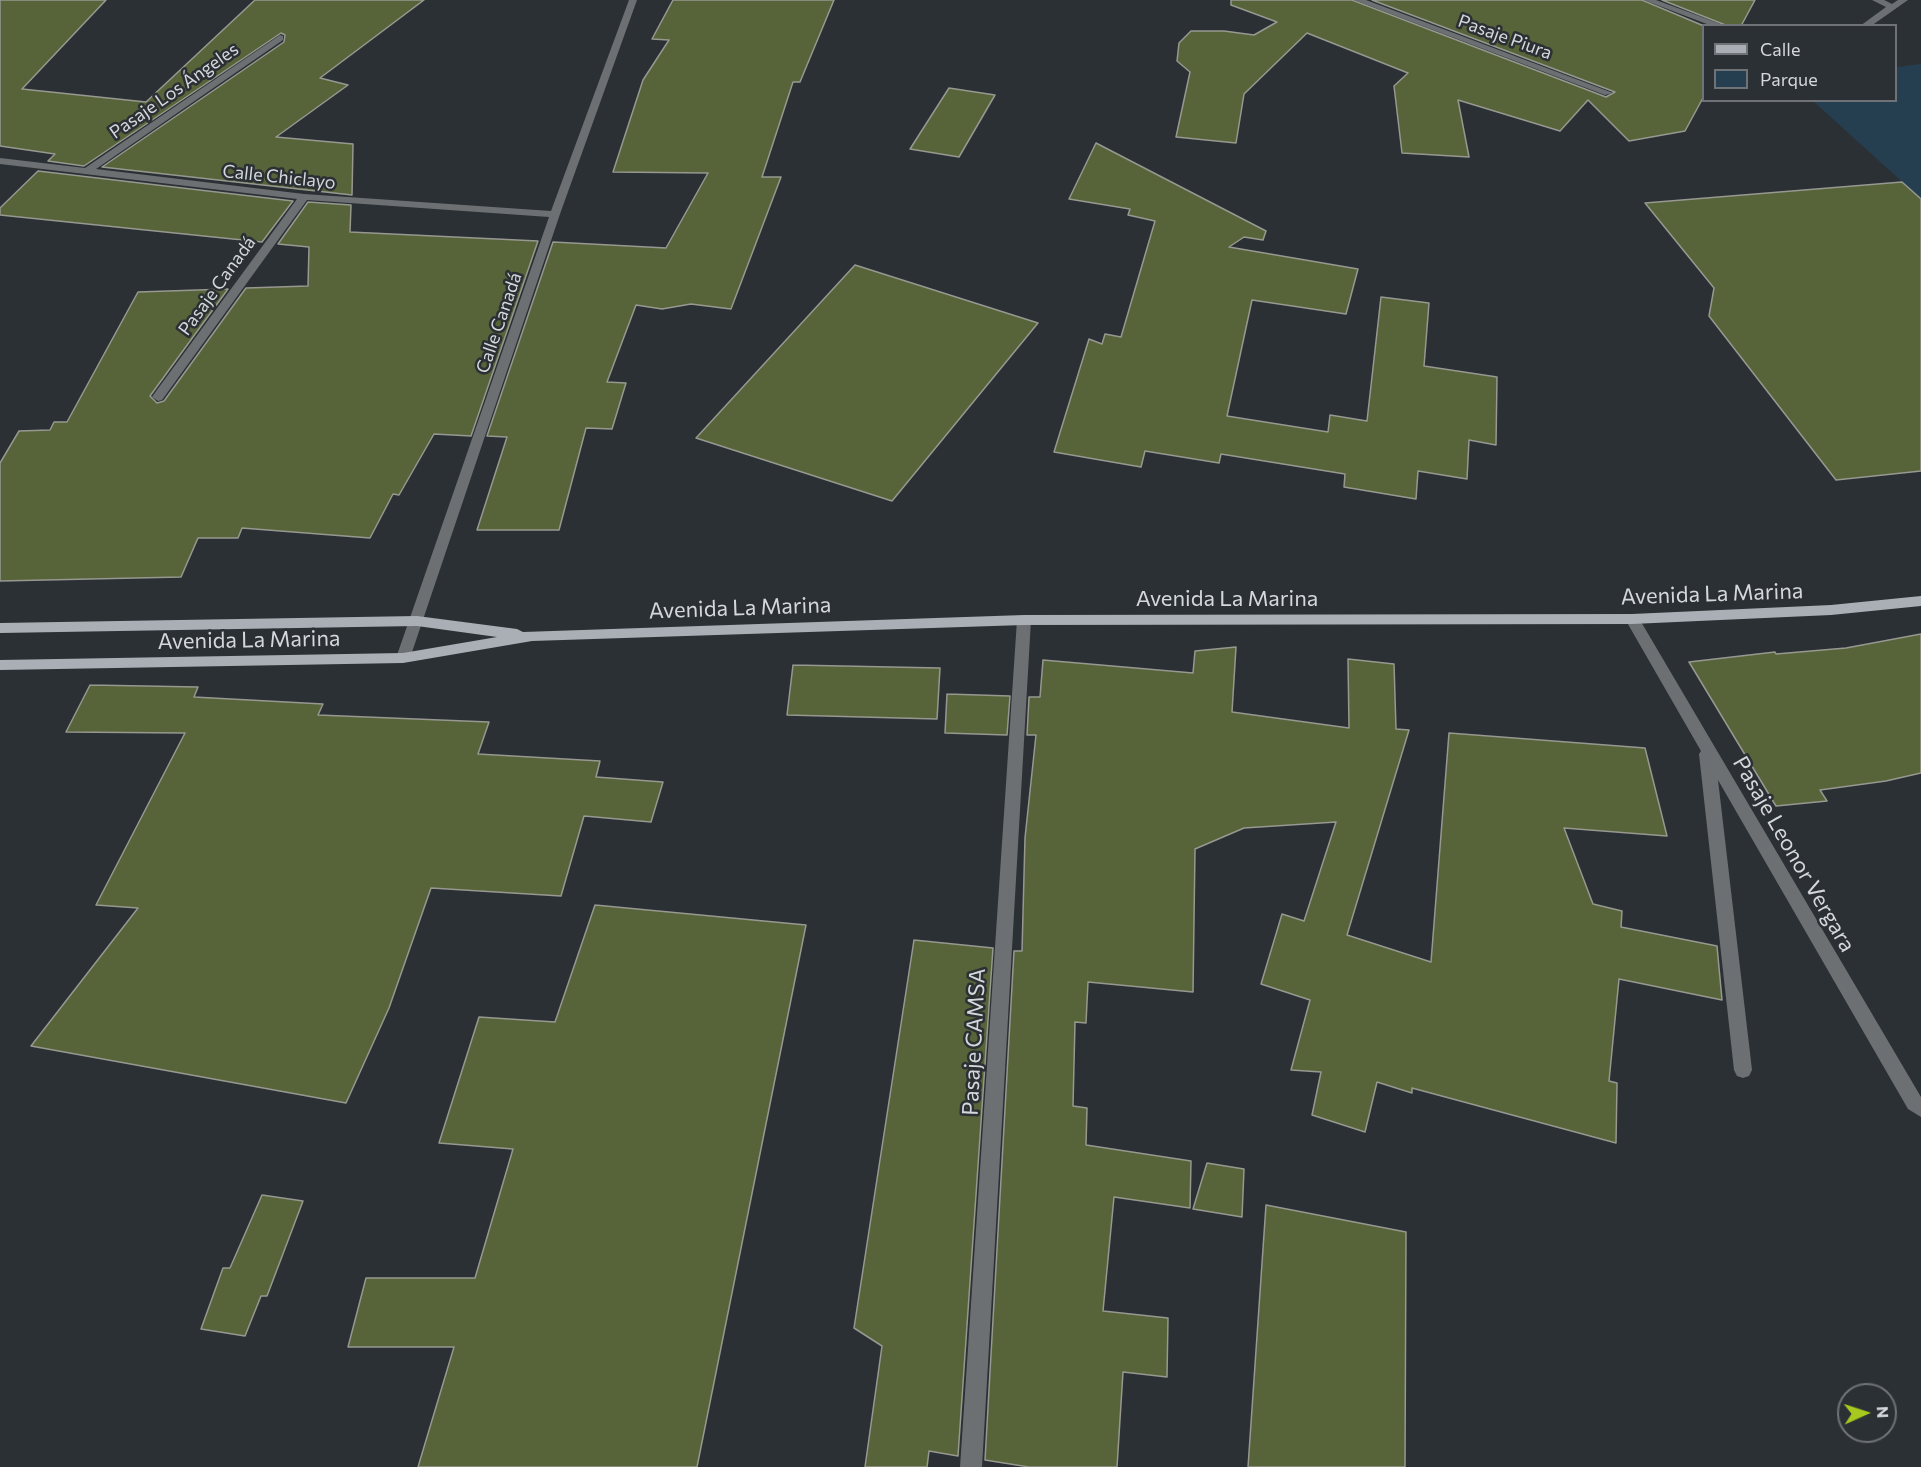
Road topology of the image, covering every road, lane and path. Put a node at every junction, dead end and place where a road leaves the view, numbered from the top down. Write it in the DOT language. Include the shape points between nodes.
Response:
graph roads {
  1 [pos="633,0"];
  2 [pos="1358,0"];
  3 [pos="1648,0"];
  4 [pos="1876,0"];
  5 [pos="1904,0"];
  6 [pos="1893,7"];
  7 [pos="1716,24"];
  8 [pos="1867,24"];
  9 [pos="280,38"];
  10 [pos="1608,93"];
  11 [pos="0,161"];
  12 [pos="87,171"];
  13 [pos="304,197"];
  14 [pos="555,214"];
  15 [pos="158,397"];
  16 [pos="1921,601"];
  17 [pos="1632,618"];
  18 [pos="1024,620"];
  19 [pos="417,621"];
  20 [pos="0,628"];
  21 [pos="532,636"];
  22 [pos="403,658"];
  23 [pos="0,665"];
  24 [pos="1707,748"];
  25 [pos="1743,1070"];
  26 [pos="1921,1108"];
  27 [pos="971,1467"];
  1 -- 14 [label="street, Calle Canadá"];
  2 -- 10 [label="street, Pasaje Piura"];
  3 -- 7 [label="street"];
  4 -- 6 [label="street"];
  5 -- 6 [label="street"];
  6 -- 8 [label="street"];
  9 -- 12 [label="street, Pasaje Los Ángeles"];
  11 -- 12 [label="street, Calle Chiclayo"];
  12 -- 13 [label="street, Calle Chiclayo"];
  13 -- 14 [label="street, Calle Chiclayo"];
  13 -- 15 [label="street, Pasaje Canadá"];
  14 -- 19 [label="street, Calle Canadá"];
  16 -- 17 [label="main road, Avenida La Marina" via="1831,610"];
  17 -- 18 [label="main road, Avenida La Marina"];
  17 -- 24 [label="street, Pasaje Leonor Vergara"];
  18 -- 21 [label="main road, Avenida La Marina"];
  18 -- 27 [label="street, Pasaje CAMSA"];
  19 -- 20 [label="main road, Avenida La Marina"];
  19 -- 21 [label="main road, Avenida La Marina"];
  19 -- 22 [label="street, Calle Canadá"];
  21 -- 22 [label="main road, Avenida La Marina"];
  22 -- 23 [label="main road, Avenida La Marina"];
  24 -- 25 [label="street"];
  24 -- 26 [label="street, Pasaje Leonor Vergara" via="1908,1093"];
}
